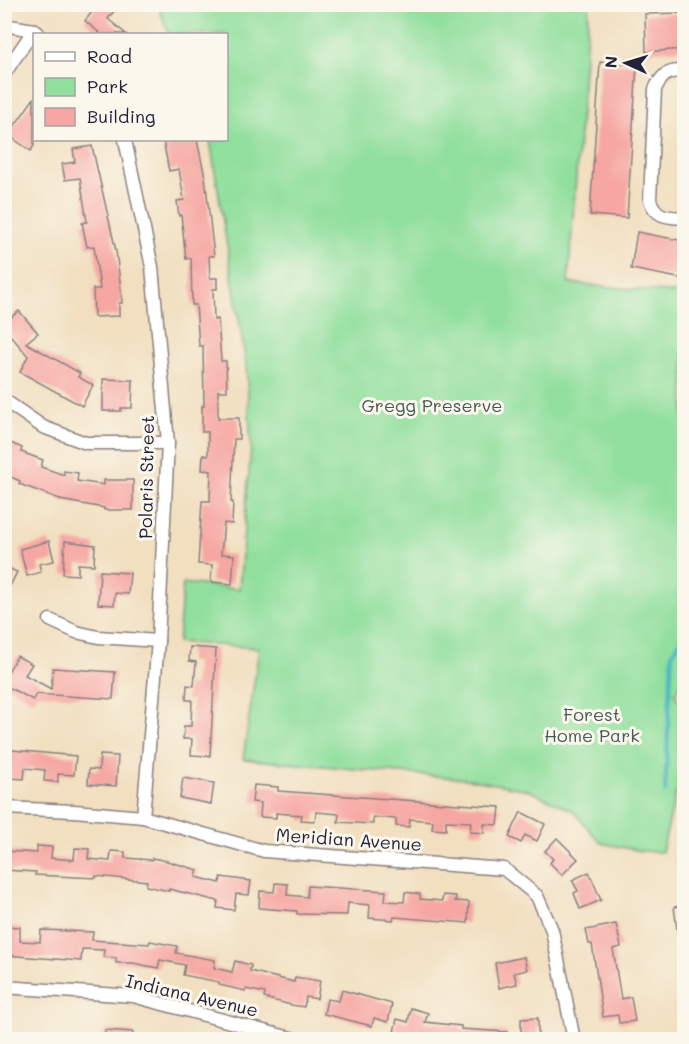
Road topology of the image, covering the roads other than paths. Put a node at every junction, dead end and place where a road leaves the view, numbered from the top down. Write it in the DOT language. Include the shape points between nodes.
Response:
graph roads {
  1 [pos="4,25"];
  2 [pos="37,32"];
  3 [pos="33,37"];
  4 [pos="684,71"];
  5 [pos="4,74"];
  6 [pos="125,141"];
  7 [pos="684,218"];
  8 [pos="4,400"];
  9 [pos="168,443"];
  10 [pos="50,620"];
  11 [pos="158,641"];
  12 [pos="4,807"];
  13 [pos="143,817"];
  14 [pos="4,987"];
  15 [pos="298,1040"];
  16 [pos="574,1040"];
  1 -- 2 [label="street"];
  3 -- 5 [label="street"];
  4 -- 7 [label="street" via="671,70 661,77 655,89 650,200 662,217"];
  6 -- 9 [label="street, Polaris Street" via="152,267"];
  8 -- 9 [label="street" via="43,427 86,443"];
  9 -- 11 [label="street, Polaris Street"];
  10 -- 11 [label="street" via="98,637"];
  11 -- 13 [label="street, Polaris Street"];
  12 -- 13 [label="street, Meridian Avenue"];
  13 -- 16 [label="street, Meridian Avenue" via="264,851 504,869 537,896 552,930"];
  14 -- 15 [label="street, Indiana Avenue" via="133,996"];
}
